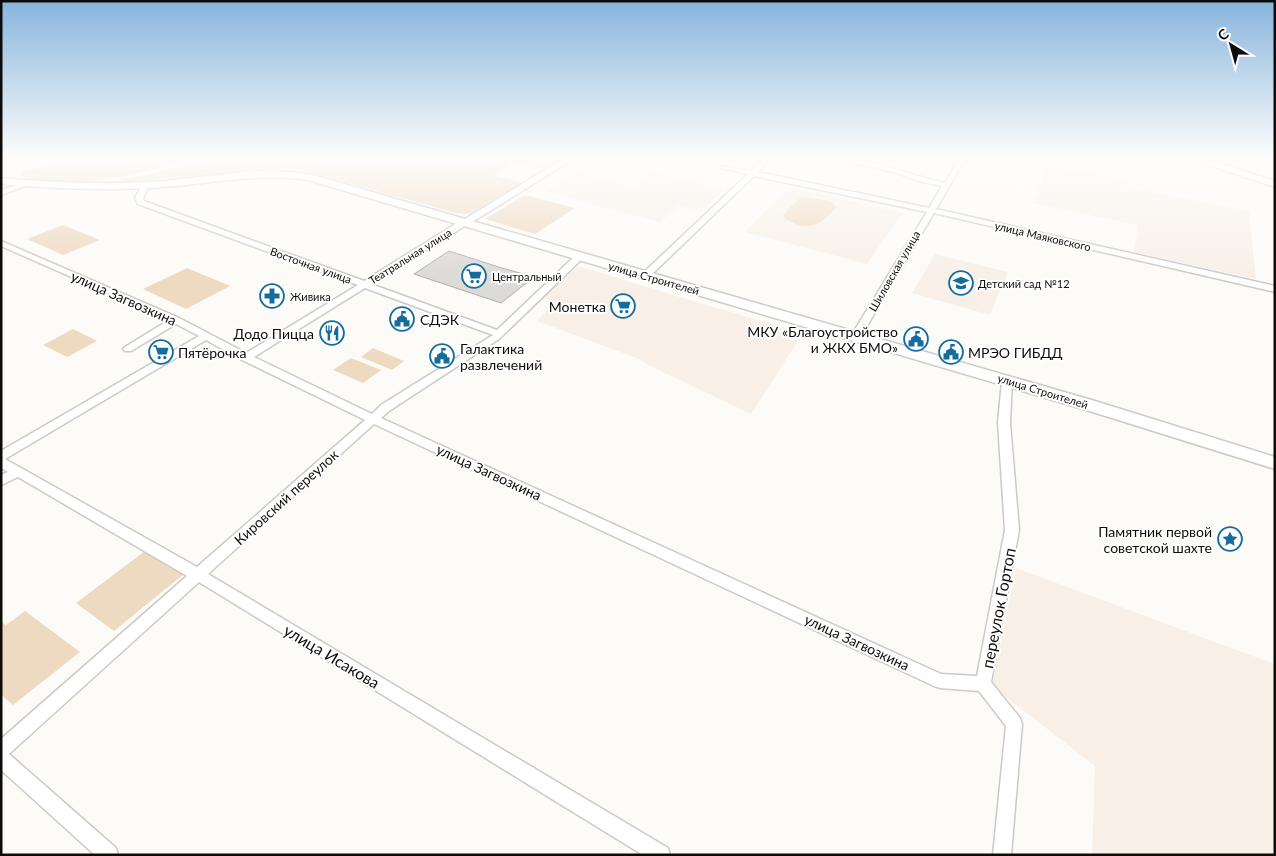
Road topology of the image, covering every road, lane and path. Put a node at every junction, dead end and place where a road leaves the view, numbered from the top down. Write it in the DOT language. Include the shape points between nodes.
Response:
graph roads {
  1 [pos="140,196"];
  2 [pos="372,196"];
  3 [pos="508,196"];
  4 [pos="729,196"];
  5 [pos="861,196"];
  6 [pos="939,196"];
  7 [pos="930,210"];
  8 [pos="465,222"];
  9 [pos="1,243"];
  10 [pos="580,256"];
  11 [pos="646,275"];
  12 [pos="364,284"];
  13 [pos="1275,289"];
  14 [pos="176,320"];
  15 [pos="499,334"];
  16 [pos="206,336"];
  17 [pos="856,336"];
  18 [pos="128,349"];
  19 [pos="246,358"];
  20 [pos="1007,380"];
  21 [pos="374,419"];
  22 [pos="1,456"];
  23 [pos="1,462"];
  24 [pos="1275,464"];
  25 [pos="19,471"];
  26 [pos="1,481"];
  27 [pos="198,575"];
  28 [pos="983,684"];
  29 [pos="1,750"];
  30 [pos="1,758"];
  31 [pos="109,855"];
  32 [pos="661,855"];
  33 [pos="1002,855"];
  1 -- 12 [label="street, Восточная улица" via="141,202"];
  2 -- 8 [label="main road, улица Строителей"];
  3 -- 8 [label="street, Театральная улица"];
  4 -- 11 [label="street"];
  5 -- 7 [label="street, улица Маяковского"];
  6 -- 7 [label="street, Шиловская улица"];
  7 -- 13 [label="street, улица Маяковского"];
  7 -- 17 [label="street, Шиловская улица"];
  8 -- 10 [label="main road, улица Строителей"];
  8 -- 12 [label="street, Театральная улица"];
  9 -- 14 [label="street, улица Загвозкина"];
  10 -- 11 [label="main road, улица Строителей"];
  10 -- 15 [label="street, Кировский переулок"];
  11 -- 17 [label="main road, улица Строителей"];
  12 -- 15 [label="street, Восточная улица"];
  12 -- 19 [label="street, Театральная улица"];
  14 -- 16 [label="street, улица Загвозкина"];
  14 -- 18 [label="street"];
  15 -- 21 [label="street, Кировский переулок"];
  16 -- 19 [label="street, улица Загвозкина"];
  16 -- 22 [label="street"];
  17 -- 20 [label="main road, улица Строителей"];
  19 -- 21 [label="street, улица Загвозкина"];
  20 -- 24 [label="main road, улица Строителей"];
  20 -- 28 [label="street, переулок Гортоп" via="1004,423 1012,530"];
  21 -- 27 [label="street, Кировский переулок"];
  21 -- 28 [label="street, улица Загвозкина" via="940,681"];
  23 -- 25 [label="street, улица Исакова"];
  25 -- 26 [label="street"];
  25 -- 27 [label="street, улица Исакова"];
  27 -- 29 [label="street, Кировский переулок"];
  27 -- 32 [label="street, улица Исакова"];
  28 -- 33 [label="street, переулок Гортоп" via="1014,724"];
  30 -- 31 [label="street"];
}
